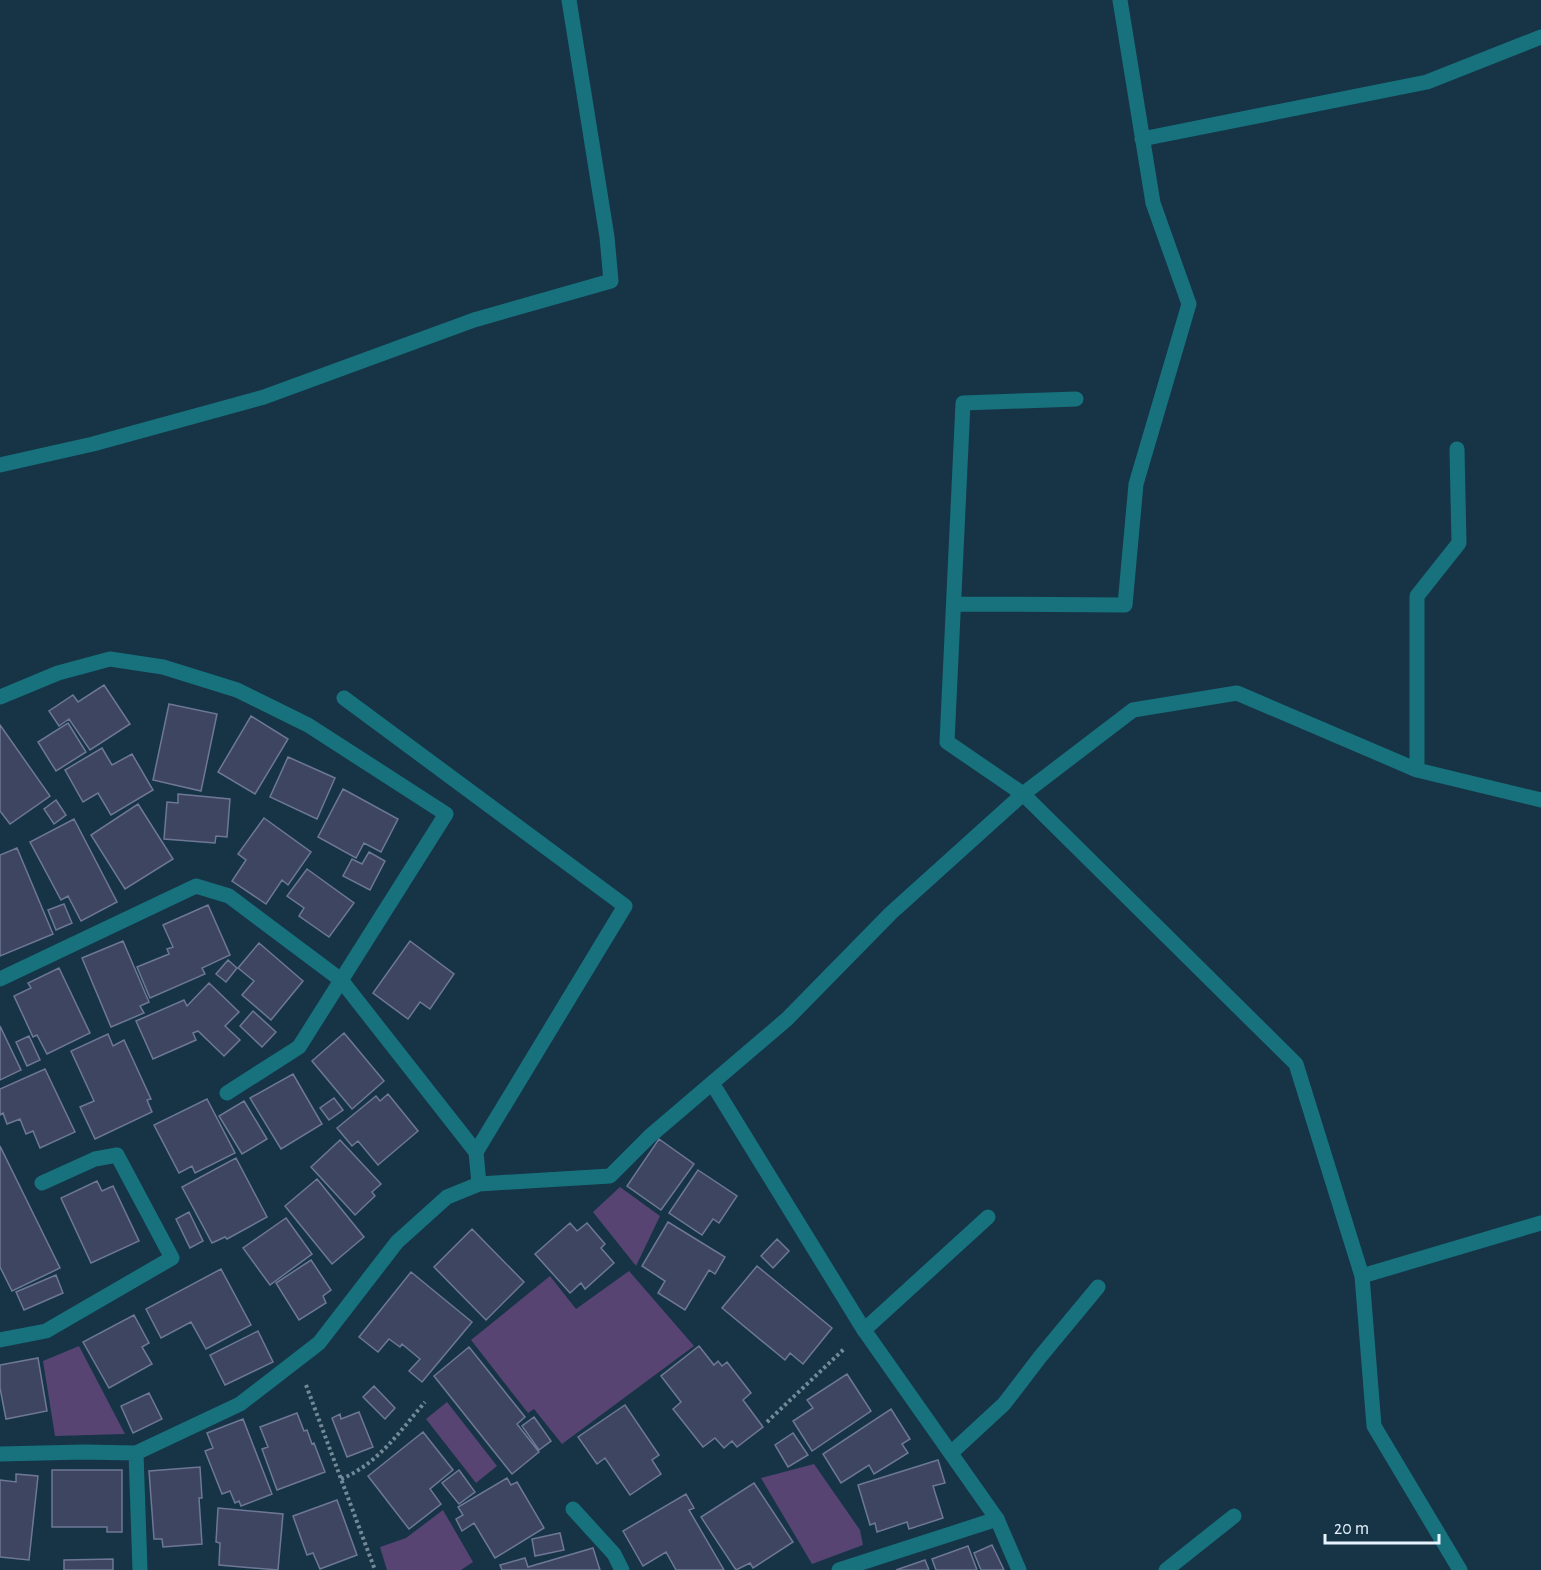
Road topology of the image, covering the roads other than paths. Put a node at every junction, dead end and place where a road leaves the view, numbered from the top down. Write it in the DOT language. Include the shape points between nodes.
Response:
graph roads {
  1 [pos="569,0"];
  2 [pos="1120,0"];
  3 [pos="1541,37"];
  4 [pos="1142,139"];
  5 [pos="1076,399"];
  6 [pos="1457,449"];
  7 [pos="0,465"];
  8 [pos="954,604"];
  9 [pos="0,697"];
  10 [pos="344,698"];
  11 [pos="1417,770"];
  12 [pos="1023,794"];
  13 [pos="1541,800"];
  14 [pos="0,979"];
  15 [pos="341,980"];
  16 [pos="712,1083"];
  17 [pos="227,1093"];
  18 [pos="476,1152"];
  19 [pos="42,1183"];
  20 [pos="479,1184"];
  21 [pos="988,1217"];
  22 [pos="1541,1223"];
  23 [pos="1362,1276"];
  24 [pos="1098,1287"];
  25 [pos="864,1330"];
  26 [pos="0,1340"];
  27 [pos="136,1453"];
  28 [pos="951,1453"];
  29 [pos="0,1454"];
  30 [pos="573,1509"];
  31 [pos="1234,1516"];
  32 [pos="997,1519"];
  33 [pos="140,1570"];
  34 [pos="622,1570"];
  35 [pos="839,1570"];
  36 [pos="1019,1570"];
  37 [pos="1166,1570"];
  38 [pos="1460,1570"];
  1 -- 7 [label="street" via="611,281 474,320 264,397"];
  2 -- 4 [label="street"];
  3 -- 4 [label="street" via="1427,82"];
  4 -- 8 [label="street" via="1153,203 1189,304 1136,484 1125,605"];
  5 -- 8 [label="street" via="963,403"];
  6 -- 11 [label="street" via="1459,543 1417,596"];
  8 -- 12 [label="street" via="947,742"];
  9 -- 15 [label="street" via="58,673 110,659 163,667 237,690 308,725 446,814"];
  10 -- 18 [label="street" via="626,906"];
  11 -- 12 [label="street" via="1238,693 1132,710"];
  11 -- 13 [label="street"];
  12 -- 16 [label="street" via="891,914 787,1019"];
  12 -- 23 [label="street" via="1296,1064"];
  14 -- 15 [label="street" via="196,886 229,896"];
  15 -- 17 [label="street" via="299,1047"];
  15 -- 18 [label="street"];
  16 -- 20 [label="street" via="610,1176"];
  16 -- 25 [label="street"];
  18 -- 20 [label="street"];
  19 -- 26 [label="street" via="95,1159 117,1155 172,1258 46,1331"];
  20 -- 27 [label="street" via="447,1197 397,1242 319,1343 240,1404"];
  21 -- 25 [label="street"];
  22 -- 23 [label="street"];
  23 -- 38 [label="street" via="1374,1426"];
  24 -- 28 [label="street" via="1004,1404"];
  25 -- 28 [label="street"];
  27 -- 29 [label="street"];
  27 -- 33 [label="street"];
  28 -- 32 [label="street"];
  30 -- 34 [label="street" via="614,1554"];
  31 -- 37 [label="street"];
  32 -- 35 [label="street"];
  32 -- 36 [label="street"];
}
